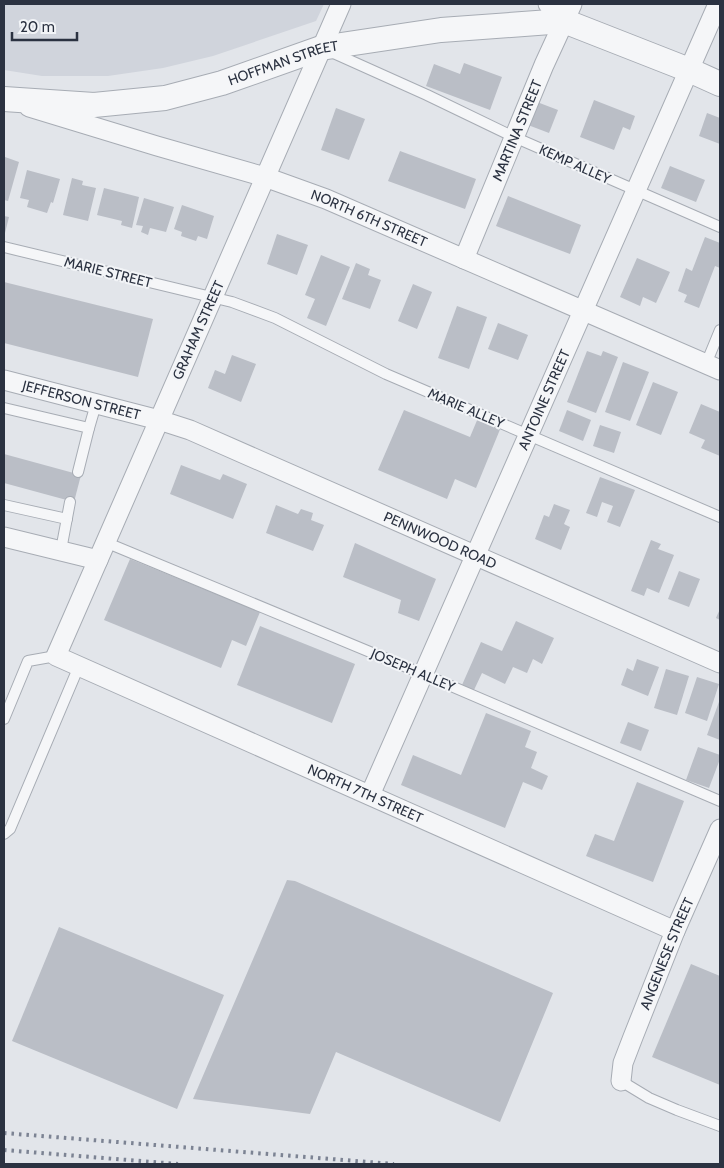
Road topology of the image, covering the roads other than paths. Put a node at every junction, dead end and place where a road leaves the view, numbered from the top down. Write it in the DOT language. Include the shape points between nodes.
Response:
graph roads {
  1 [pos="341,4"];
  2 [pos="548,4"];
  3 [pos="718,4"];
  4 [pos="568,12"];
  5 [pos="321,48"];
  6 [pos="689,70"];
  7 [pos="720,84"];
  8 [pos="4,99"];
  9 [pos="514,137"];
  10 [pos="265,177"];
  11 [pos="635,190"];
  12 [pos="720,227"];
  13 [pos="4,247"];
  14 [pos="464,259"];
  15 [pos="212,298"];
  16 [pos="583,310"];
  17 [pos="720,330"];
  18 [pos="713,367"];
  19 [pos="4,380"];
  20 [pos="96,404"];
  21 [pos="4,408"];
  22 [pos="159,420"];
  23 [pos="89,428"];
  24 [pos="528,434"];
  25 [pos="78,472"];
  26 [pos="70,502"];
  27 [pos="4,505"];
  28 [pos="720,517"];
  29 [pos="67,519"];
  30 [pos="4,537"];
  31 [pos="106,542"];
  32 [pos="61,550"];
  33 [pos="475,555"];
  34 [pos="98,560"];
  35 [pos="56,656"];
  36 [pos="720,663"];
  37 [pos="78,666"];
  38 [pos="423,674"];
  39 [pos="4,719"];
  40 [pos="370,795"];
  41 [pos="720,801"];
  42 [pos="720,829"];
  43 [pos="4,834"];
  44 [pos="675,931"];
  45 [pos="621,1081"];
  46 [pos="720,1126"];
  1 -- 5 [label="street, GRAHAM STREET"];
  2 -- 4 [label="street, HOFFMAN STREET"];
  3 -- 6 [label="street, ANTOINE STREET"];
  4 -- 5 [label="street, HOFFMAN STREET"];
  4 -- 6 [label="street, HOFFMAN STREET"];
  4 -- 9 [label="street, MARTINA STREET"];
  5 -- 8 [label="street, HOFFMAN STREET" via="222,83 165,98 94,104"];
  5 -- 9 [label="lane, KEMP ALLEY"];
  5 -- 10 [label="street, GRAHAM STREET"];
  6 -- 7 [label="street, HOFFMAN STREET"];
  6 -- 11 [label="street, ANTOINE STREET"];
  8 -- 10 [label="street, NORTH 6TH STREET"];
  9 -- 11 [label="lane, KEMP ALLEY"];
  9 -- 14 [label="street, MARTINA STREET"];
  10 -- 14 [label="street, NORTH 6TH STREET" via="326,199"];
  10 -- 15 [label="street, GRAHAM STREET"];
  11 -- 12 [label="lane, KEMP ALLEY"];
  11 -- 16 [label="street, ANTOINE STREET"];
  13 -- 15 [label="lane, MARIE STREET"];
  14 -- 16 [label="street, NORTH 6TH STREET"];
  15 -- 22 [label="street, GRAHAM STREET"];
  15 -- 24 [label="lane, MARIE ALLEY" via="275,318 386,374"];
  16 -- 18 [label="street, NORTH 6TH STREET"];
  16 -- 24 [label="street, ANTOINE STREET"];
  17 -- 18 [label="lane"];
  19 -- 20 [label="street, JEFFERSON STREET"];
  20 -- 22 [label="street, JEFFERSON STREET"];
  20 -- 23 [label="lane"];
  21 -- 23 [label="lane"];
  22 -- 31 [label="street, GRAHAM STREET"];
  22 -- 33 [label="street, PENNWOOD ROAD" via="221,443"];
  23 -- 25 [label="lane"];
  24 -- 28 [label="lane, MARIE ALLEY"];
  24 -- 33 [label="street, ANTOINE STREET"];
  26 -- 29 [label="lane"];
  27 -- 29 [label="lane"];
  29 -- 32 [label="lane"];
  30 -- 32 [label="street"];
  31 -- 34 [label="street, GRAHAM STREET"];
  31 -- 38 [label="lane, JOSEPH ALLEY"];
  32 -- 34 [label="street"];
  33 -- 36 [label="street, PENNWOOD ROAD"];
  33 -- 38 [label="street, ANTOINE STREET"];
  34 -- 35 [label="street, GRAHAM STREET"];
  35 -- 37 [label="street, NORTH 7TH STREET"];
  35 -- 39 [label="lane" via="28,661"];
  37 -- 40 [label="street, NORTH 7TH STREET"];
  37 -- 43 [label="lane" via="10,829"];
  38 -- 40 [label="street, ANTOINE STREET"];
  38 -- 41 [label="lane, JOSEPH ALLEY"];
  40 -- 44 [label="street, NORTH 7TH STREET"];
  42 -- 44 [label="street, ANGENESE STREET"];
  44 -- 45 [label="street, ANGENESE STREET" via="632,1037"];
  45 -- 46 [label="lane" via="649,1098"];
}
